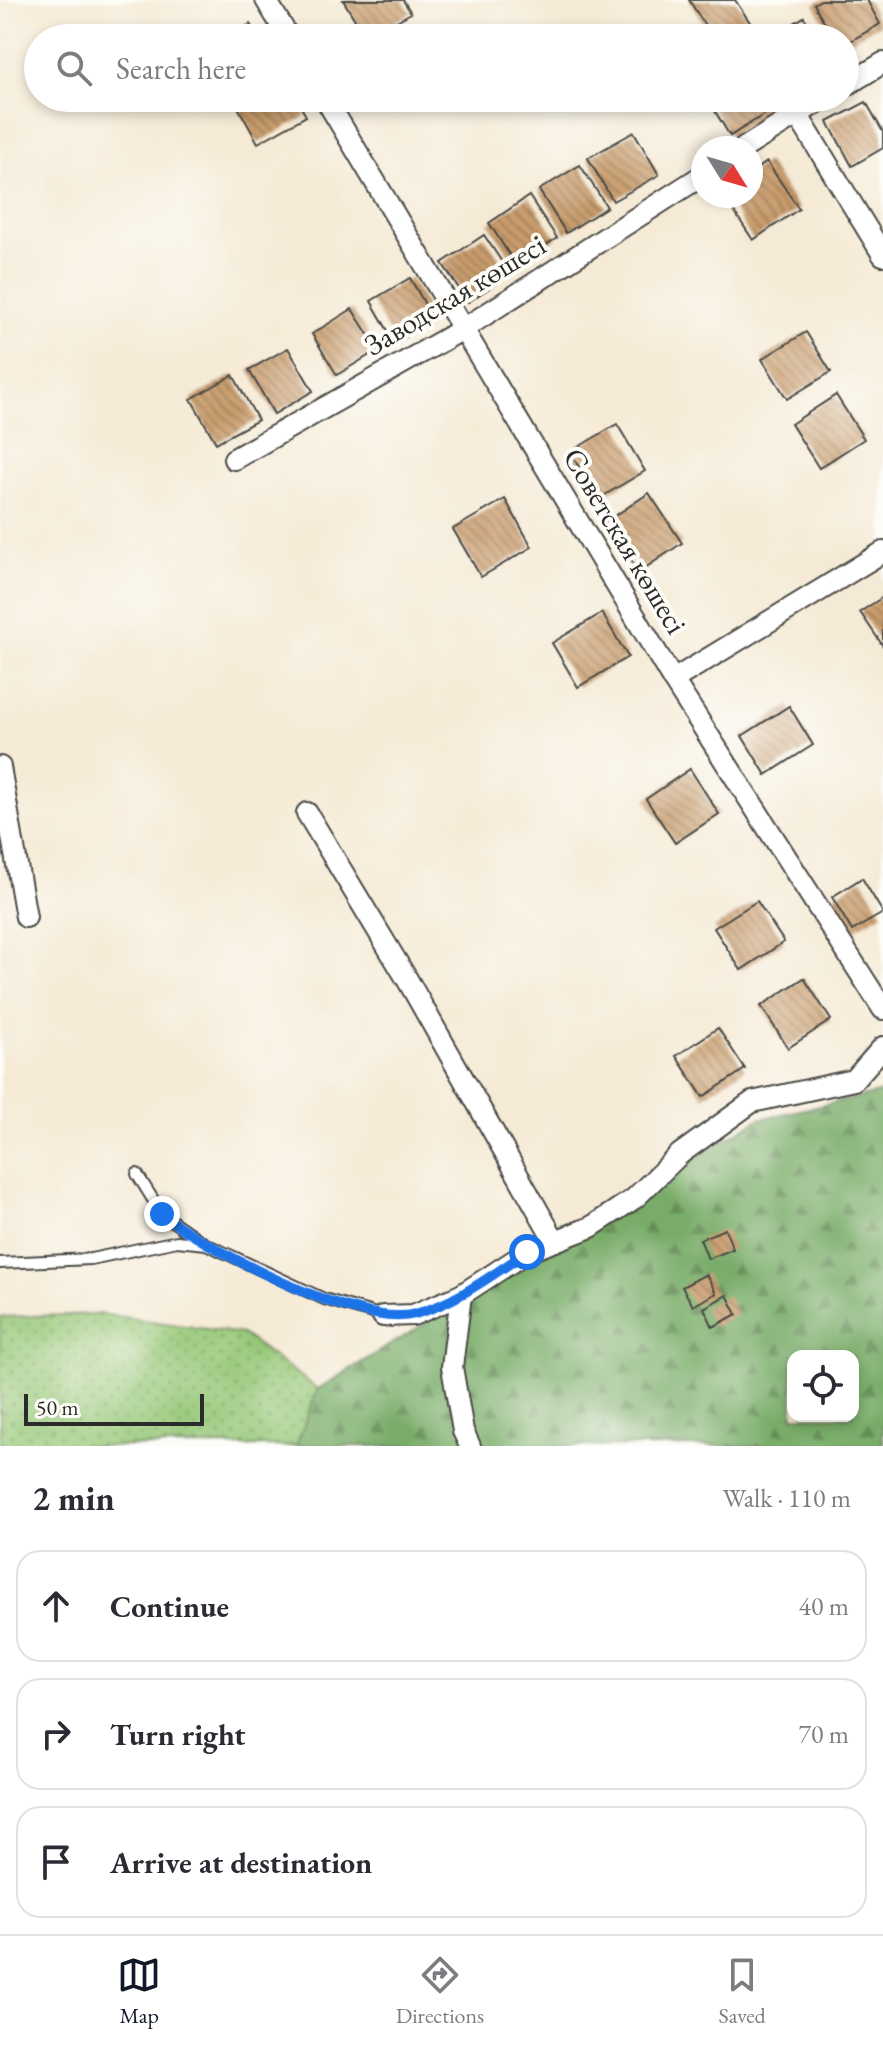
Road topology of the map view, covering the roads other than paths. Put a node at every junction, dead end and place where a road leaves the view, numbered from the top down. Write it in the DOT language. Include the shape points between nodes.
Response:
graph roads {
  1 [pos="266,0"];
  2 [pos="281,24"];
  3 [pos="883,63"];
  4 [pos="859,78"];
  5 [pos="333,112"];
  6 [pos="800,112"];
  7 [pos="797,114"];
  8 [pos="763,136"];
  9 [pos="691,183"];
  10 [pos="883,255"];
  11 [pos="463,329"];
  12 [pos="234,459"];
  13 [pos="883,552"];
  14 [pos="673,680"];
  15 [pos="0,767"];
  16 [pos="307,813"];
  17 [pos="26,917"];
  18 [pos="883,1009"];
  19 [pos="883,1047"];
  20 [pos="137,1174"];
  21 [pos="555,1241"];
  22 [pos="206,1244"];
  23 [pos="0,1263"];
  24 [pos="461,1295"];
  25 [pos="383,1316"];
  26 [pos="470,1446"];
  1 -- 2 [label="street"];
  3 -- 4 [label="street"];
  5 -- 11 [label="street, Советская көшесі"];
  6 -- 7 [label="street"];
  7 -- 8 [label="street"];
  7 -- 10 [label="street"];
  9 -- 11 [label="street, Заводская көшесі"];
  11 -- 12 [label="street, Заводская көшесі"];
  11 -- 14 [label="street, Советская көшесі"];
  13 -- 14 [label="street"];
  14 -- 18 [label="street, Советская көшесі"];
  15 -- 17 [label="street"];
  16 -- 21 [label="street"];
  19 -- 21 [label="street" via="854,1080 752,1102 680,1154 635,1198 591,1227"];
  20 -- 22 [label="lane" via="162,1214"];
  21 -- 24 [label="street" via="527,1252"];
  22 -- 23 [label="lane" via="177,1241 91,1259"];
  22 -- 25 [label="lane" via="324,1299"];
  24 -- 25 [label="street" via="413,1315"];
  24 -- 26 [label="street" via="452,1367"];
}
